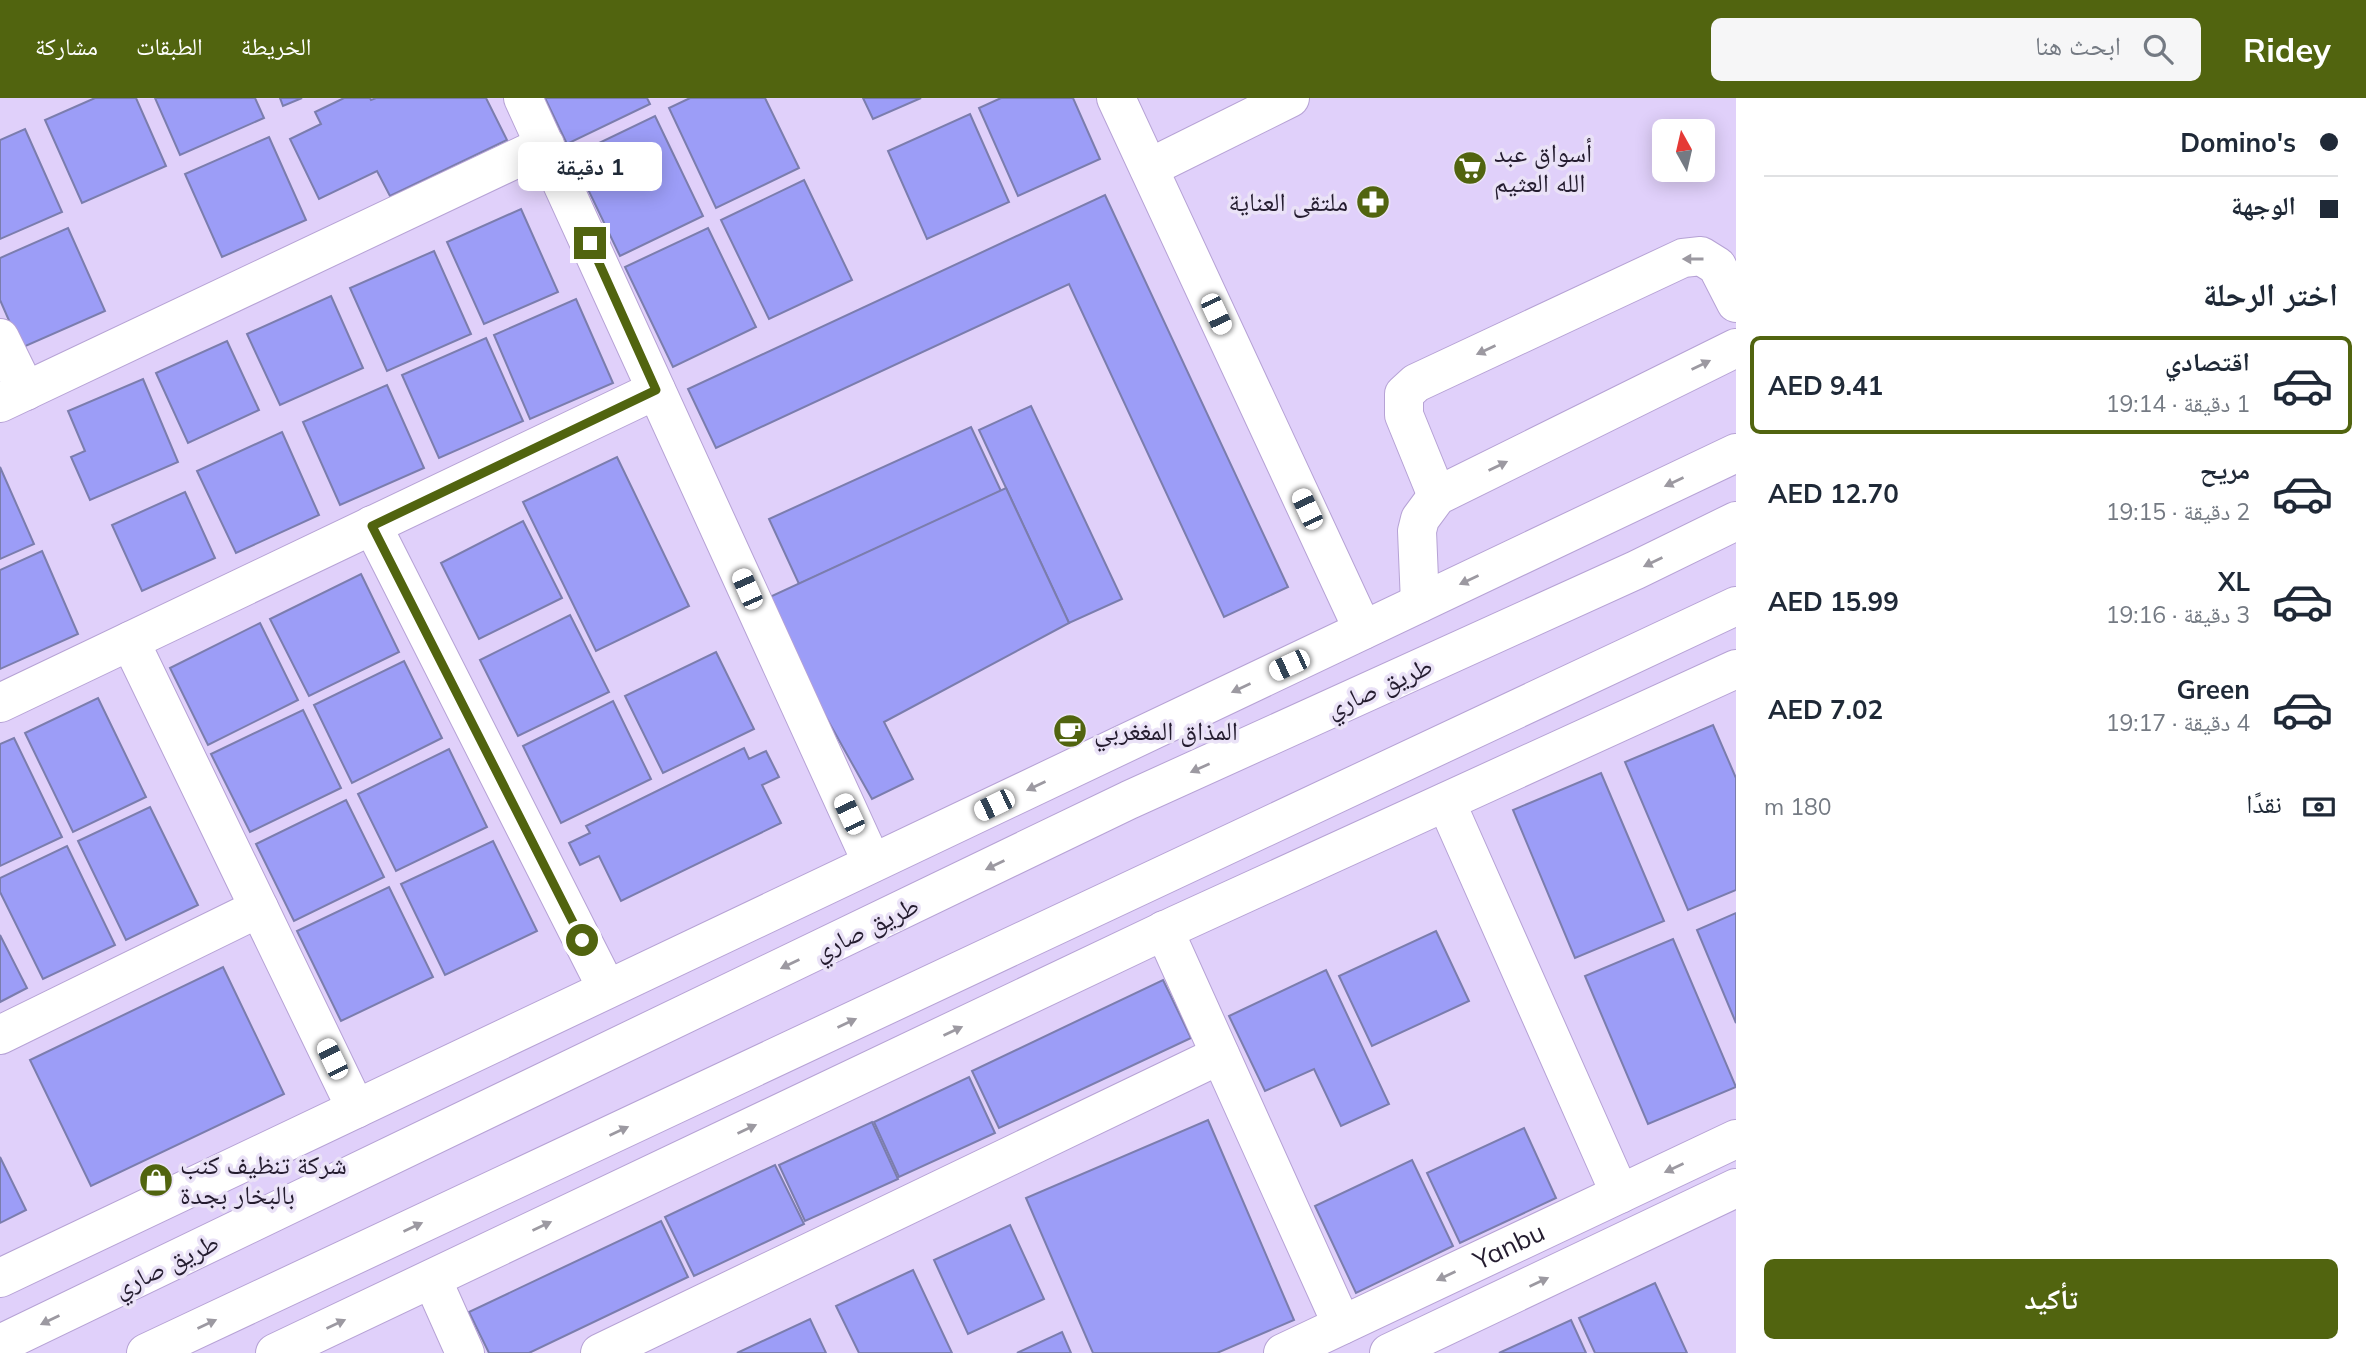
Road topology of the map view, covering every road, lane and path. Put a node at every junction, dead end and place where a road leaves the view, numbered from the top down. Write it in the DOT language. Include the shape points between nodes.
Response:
graph roads {
  1 [pos="523,98"];
  2 [pos="1116,98"];
  3 [pos="1290,98"];
  4 [pos="545,145"];
  5 [pos="1149,168"];
  6 [pos="1736,303"];
  7 [pos="0,338"];
  8 [pos="1736,348"];
  9 [pos="656,390"];
  10 [pos="13,397"];
  11 [pos="1736,453"];
  12 [pos="1437,496"];
  13 [pos="1736,521"];
  14 [pos="372,526"];
  15 [pos="1420,603"];
  16 [pos="1736,606"];
  17 [pos="1363,630"];
  18 [pos="130,641"];
  19 [pos="1736,669"];
  20 [pos="0,703"];
  21 [pos="1446,802"];
  22 [pos="872,863"];
  23 [pos="259,908"];
  24 [pos="1164,930"];
  25 [pos="607,989"];
  26 [pos="0,1035"];
  27 [pos="1220,1055"];
  28 [pos="356,1109"];
  29 [pos="1736,1139"];
  30 [pos="1736,1188"];
  31 [pos="1620,1194"];
  32 [pos="0,1278"];
  33 [pos="432,1279"];
  34 [pos="1342,1325"];
  35 [pos="0,1344"];
  36 [pos="146,1353"];
  37 [pos="275,1353"];
  38 [pos="466,1353"];
  39 [pos="600,1353"];
  40 [pos="1283,1353"];
  41 [pos="1388,1353"];
  1 -- 4 [label="main road"];
  2 -- 5 [label="main road"];
  3 -- 5 [label="main road"];
  4 -- 9 [label="main road"];
  4 -- 10 [label="main road"];
  5 -- 17 [label="main road"];
  6 -- 12 [label="main road, one-way" via="1717,266 1701,256 1683,258 1416,383 1404,394 1404,415"];
  7 -- 10 [label="main road"];
  12 -- 8 [label="main road, one-way"];
  9 -- 14 [label="main road"];
  9 -- 22 [label="main road"];
  11 -- 15 [label="main road, one-way"];
  12 -- 15 [label="main road" via="1417,531"];
  13 -- 35 [label="main road, طريق صاري, one-way" via="1129,800"];
  14 -- 18 [label="main road"];
  14 -- 25 [label="main road"];
  15 -- 17 [label="main road"];
  36 -- 16 [label="main road, one-way"];
  17 -- 22 [label="main road, one-way"];
  18 -- 20 [label="main road"];
  18 -- 23 [label="main road"];
  19 -- 21 [label="main road"];
  21 -- 24 [label="main road"];
  21 -- 31 [label="main road"];
  22 -- 25 [label="main road"];
  23 -- 26 [label="main road"];
  23 -- 28 [label="main road"];
  24 -- 27 [label="main road"];
  33 -- 24 [label="main road, one-way"];
  25 -- 28 [label="main road"];
  27 -- 34 [label="main road"];
  27 -- 39 [label="main road"];
  28 -- 32 [label="main road"];
  29 -- 31 [label="main road, Yanbu, one-way"];
  41 -- 30 [label="main road, Yanbu, one-way"];
  31 -- 34 [label="main road, Yanbu, one-way"];
  37 -- 33 [label="main road, one-way"];
  33 -- 38 [label="main road"];
  34 -- 40 [label="main road, Yanbu"];
}
